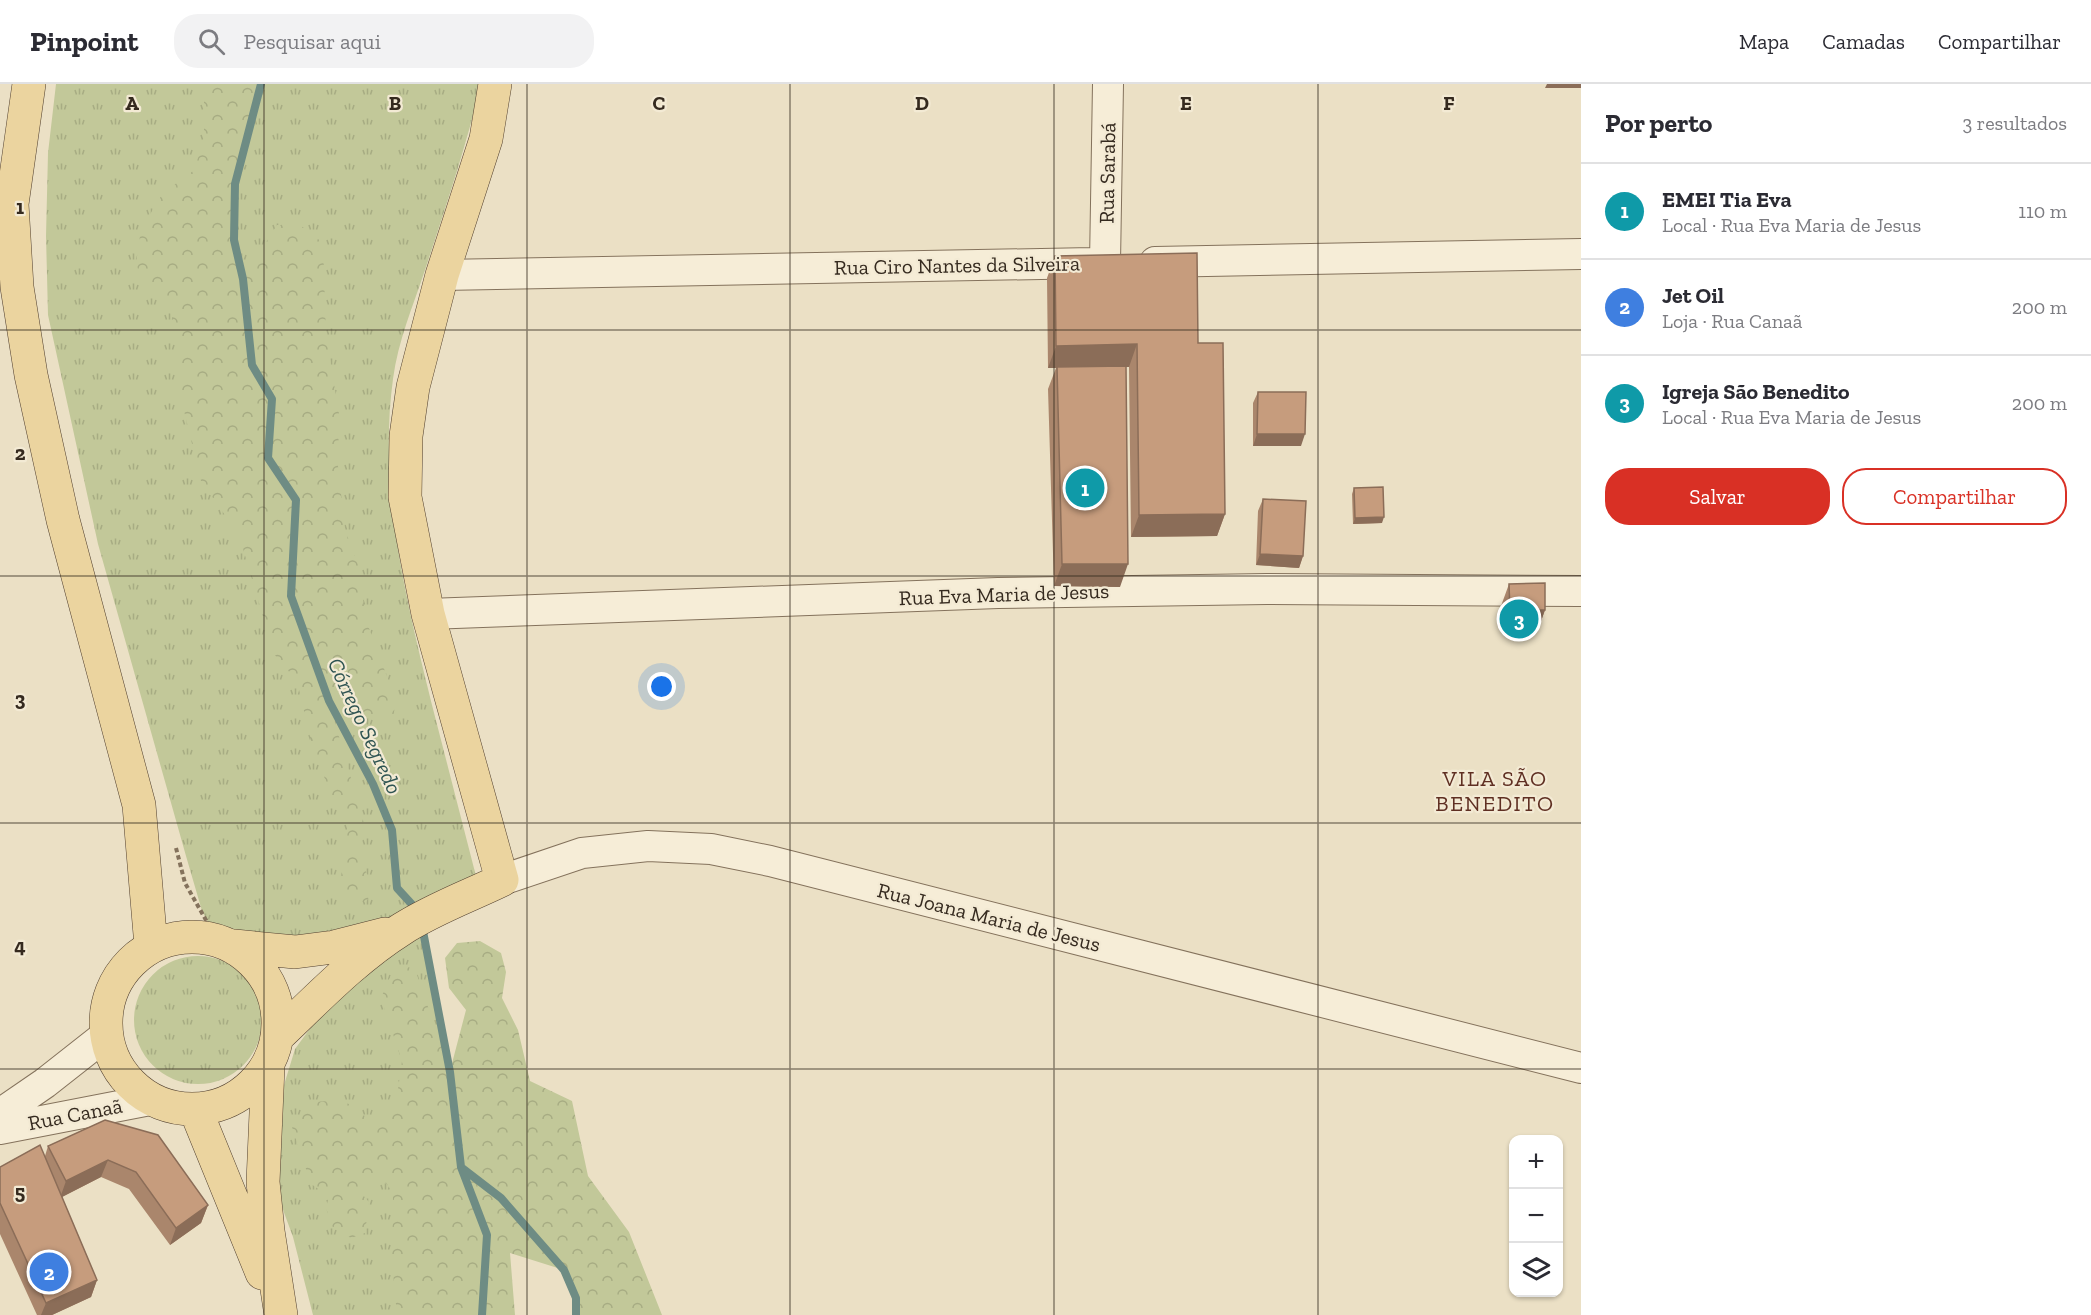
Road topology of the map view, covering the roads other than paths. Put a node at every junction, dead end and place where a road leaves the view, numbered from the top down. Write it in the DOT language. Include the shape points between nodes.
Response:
graph roads {
  1 [pos="29,84"];
  2 [pos="495,84"];
  3 [pos="1108,84"];
  4 [pos="1581,254"];
  5 [pos="1105,263"];
  6 [pos="442,275"];
  7 [pos="1581,591"];
  8 [pos="428,614"];
  9 [pos="502,880"];
  10 [pos="407,926"];
  11 [pos="151,946"];
  12 [pos="234,946"];
  13 [pos="106,1035"];
  14 [pos="279,1035"];
  15 [pos="268,1067"];
  16 [pos="1581,1068"];
  17 [pos="150,1100"];
  18 [pos="196,1111"];
  19 [pos="0,1114"];
  20 [pos="0,1129"];
  21 [pos="280,1315"];
  1 -- 11 [label="main road" via="12,204 17,287 31,375 63,520 139,806"];
  2 -- 6 [label="main road" via="486,139"];
  3 -- 5 [label="street, Rua Sarabá"];
  4 -- 5 [label="street, Rua Ciro Nantes da Silveira"];
  5 -- 6 [label="street, Rua Ciro Nantes da Silveira"];
  6 -- 8 [label="main road" via="413,387 406,436 405,497"];
  7 -- 8 [label="street, Rua Eva Maria de Jesus" via="1267,589 998,593"];
  8 -- 9 [label="main road"];
  9 -- 10 [label="main road, Rua Joana Maria de Jesus"];
  9 -- 16 [label="street, Rua Joana Maria de Jesus" via="582,853 648,846 711,849"];
  10 -- 12 [label="main road, Rua Joana Maria de Jesus" via="334,947 295,952"];
  10 -- 14 [label="main road, Rua Joana Maria de Jesus" via="352,968"];
  11 -- 12 [label="main road" via="172,938 195,936"];
  11 -- 13 [label="main road" via="130,962 115,984 106,1009"];
  12 -- 14 [label="main road" via="261,969 277,1000"];
  13 -- 17 [label="main road" via="114,1061 129,1084"];
  13 -- 19 [label="street, Rua Canaã"];
  14 -- 15 [label="main road"];
  15 -- 18 [label="main road" via="249,1089 224,1104"];
  15 -- 21 [label="main road" via="263,1182"];
  17 -- 18 [label="main road"];
  17 -- 20 [label="street, Rua Canaã"];
  18 -- 21 [label="main road"];
}
